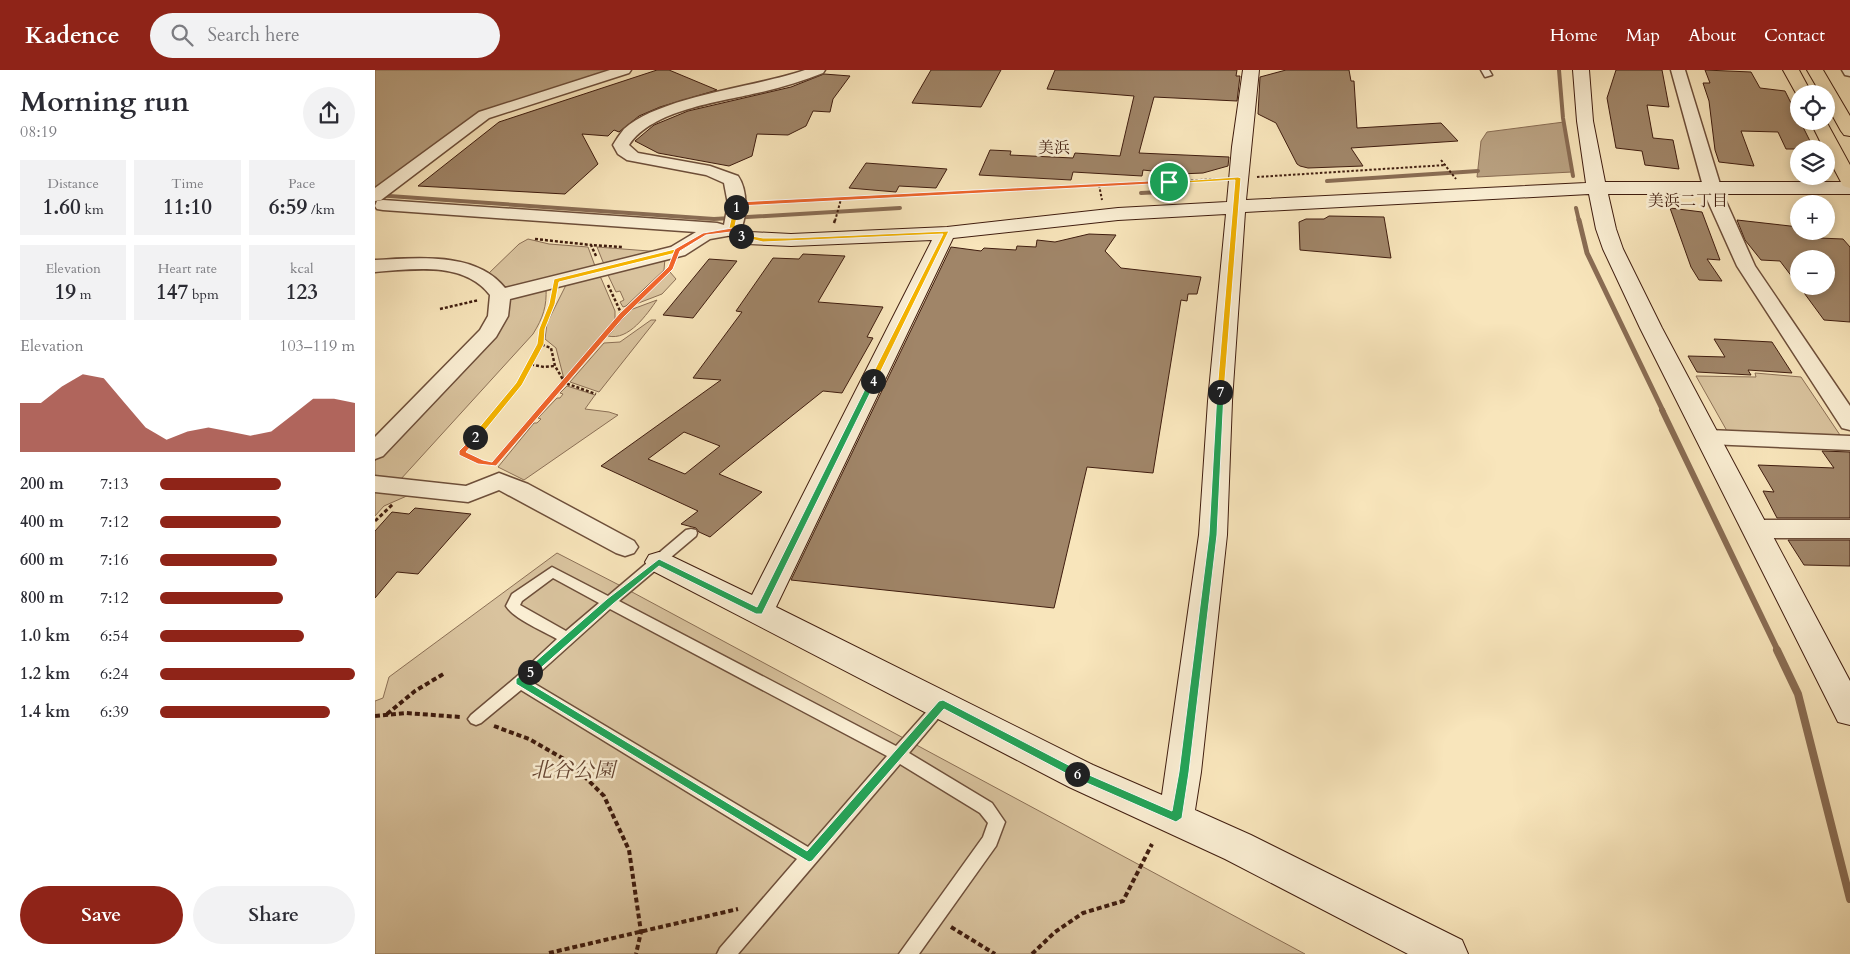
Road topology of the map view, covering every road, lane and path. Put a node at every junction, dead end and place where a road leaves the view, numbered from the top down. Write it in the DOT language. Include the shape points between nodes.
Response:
graph roads {
  1 [pos="625,70"];
  2 [pos="818,70"];
  3 [pos="1251,70"];
  4 [pos="1581,70"];
  5 [pos="1678,70"];
  6 [pos="1791,70"];
  7 [pos="1815,70"];
  8 [pos="1799,85"];
  9 [pos="1823,130"];
  10 [pos="1850,131"];
  11 [pos="1441,160"];
  12 [pos="1446,166"];
  13 [pos="1238,178"];
  14 [pos="1457,179"];
  15 [pos="1850,182"];
  16 [pos="1099,186"];
  17 [pos="1713,187"];
  18 [pos="1597,188"];
  19 [pos="1850,188"];
  20 [pos="841,199"];
  21 [pos="379,200"];
  22 [pos="1103,203"];
  23 [pos="737,204"];
  24 [pos="1236,206"];
  25 [pos="834,224"];
  26 [pos="732,230"];
  27 [pos="947,232"];
  28 [pos="551,237"];
  29 [pos="535,239"];
  30 [pos="569,239"];
  31 [pos="547,240"];
  32 [pos="565,242"];
  33 [pos="591,245"];
  34 [pos="677,250"];
  35 [pos="375,266"];
  36 [pos="557,281"];
  37 [pos="500,294"];
  38 [pos="440,309"];
  39 [pos="540,344"];
  40 [pos="529,364"];
  41 [pos="555,366"];
  42 [pos="565,383"];
  43 [pos="596,394"];
  44 [pos="1850,423"];
  45 [pos="1708,438"];
  46 [pos="1850,442"];
  47 [pos="375,451"];
  48 [pos="494,464"];
  49 [pos="375,484"];
  50 [pos="468,494"];
  51 [pos="400,501"];
  52 [pos="375,521"];
  53 [pos="1755,529"];
  54 [pos="1850,529"];
  55 [pos="691,533"];
  56 [pos="625,547"];
  57 [pos="659,562"];
  58 [pos="610,601"];
  59 [pos="759,612"];
  60 [pos="567,638"];
  61 [pos="445,673"];
  62 [pos="519,682"];
  63 [pos="943,704"];
  64 [pos="1850,712"];
  65 [pos="386,714"];
  66 [pos="375,716"];
  67 [pos="476,719"];
  68 [pos="899,755"];
  69 [pos="1176,818"];
  70 [pos="1152,844"];
  71 [pos="809,857"];
  72 [pos="771,902"];
  73 [pos="935,918"];
  74 [pos="641,932"];
  75 [pos="549,953"];
  76 [pos="636,954"];
  77 [pos="726,954"];
  78 [pos="908,954"];
  79 [pos="995,954"];
  80 [pos="1032,954"];
  81 [pos="1448,954"];
  1 -- 21 [label="street" via="484,115 389,186"];
  2 -- 23 [label="street" via="765,87 698,102 645,122 624,138 621,145 633,157 710,172 732,180"];
  3 -- 13 [label="street"];
  4 -- 18 [label="street" via="1585,121"];
  5 -- 17 [label="street"];
  6 -- 8 [label="highway"];
  7 -- 10 [label="highway"];
  9 -- 15 [label="highway"];
  11 -- 12 [label="path"];
  12 -- 13 [label="path"];
  12 -- 14 [label="path"];
  13 -- 16 [label="path"];
  13 -- 24 [label="street"];
  16 -- 20 [label="path"];
  16 -- 22 [label="path"];
  17 -- 18 [label="street"];
  17 -- 19 [label="street"];
  17 -- 44 [label="street" via="1746,266"];
  18 -- 24 [label="street"];
  18 -- 45 [label="street" via="1613,250"];
  20 -- 23 [label="path"];
  20 -- 25 [label="path"];
  21 -- 26 [label="street"];
  23 -- 26 [label="street"];
  24 -- 27 [label="street" via="1118,214"];
  24 -- 69 [label="street" via="1218,419 1213,535"];
  26 -- 27 [label="street" via="746,238 763,240"];
  26 -- 34 [label="street" via="705,234"];
  27 -- 59 [label="street"];
  28 -- 31 [label="path"];
  29 -- 31 [label="path"];
  30 -- 32 [label="path"];
  31 -- 32 [label="path"];
  32 -- 33 [label="path"];
  34 -- 36 [label="street"];
  34 -- 42 [label="path" via="671,267 621,315"];
  35 -- 37 [label="street" via="429,264 452,267 487,280"];
  36 -- 37 [label="street"];
  36 -- 39 [label="path"];
  37 -- 38 [label="path"];
  37 -- 47 [label="street" via="498,316 489,333"];
  39 -- 40 [label="path"];
  39 -- 41 [label="path" via="551,348"];
  40 -- 41 [label="path"];
  40 -- 48 [label="path" via="519,383 461,453"];
  41 -- 42 [label="path"];
  42 -- 43 [label="path"];
  42 -- 48 [label="path"];
  45 -- 46 [label="street"];
  45 -- 53 [label="street"];
  48 -- 50 [label="path"];
  49 -- 50 [label="street"];
  50 -- 56 [label="street" via="499,481"];
  51 -- 52 [label="path" via="389,506"];
  53 -- 54 [label="street"];
  53 -- 64 [label="street"];
  55 -- 57 [label="lane"];
  57 -- 58 [label="lane"];
  57 -- 59 [label="street"];
  58 -- 60 [label="lane"];
  58 -- 60 [label="lane" via="551,572 517,598 513,606 520,612"];
  58 -- 68 [label="lane"];
  59 -- 63 [label="street"];
  60 -- 62 [label="lane"];
  61 -- 65 [label="path"];
  62 -- 67 [label="lane"];
  62 -- 71 [label="lane"];
  63 -- 68 [label="lane"];
  63 -- 69 [label="street" via="1081,776"];
  65 -- 66 [label="path"];
  65 -- 67 [label="path"];
  67 -- 74 [label="path" via="529,739 571,763 604,796 629,850"];
  68 -- 71 [label="lane"];
  68 -- 73 [label="lane" via="987,808 997,822 991,841"];
  69 -- 81 [label="street"];
  70 -- 80 [label="path" via="1123,901 1083,912"];
  71 -- 72 [label="lane"];
  72 -- 74 [label="path"];
  72 -- 77 [label="lane"];
  73 -- 78 [label="lane"];
  73 -- 79 [label="path"];
  74 -- 75 [label="path"];
  74 -- 76 [label="path"];
}
